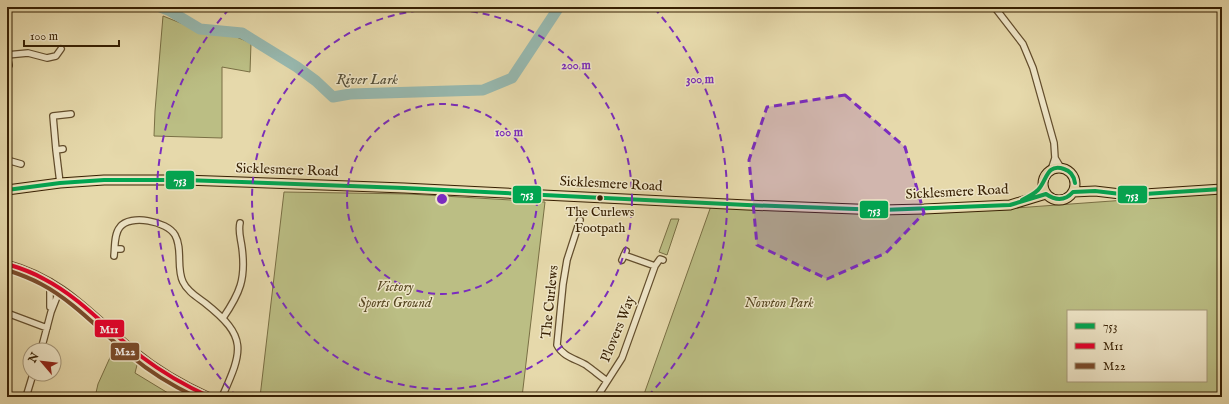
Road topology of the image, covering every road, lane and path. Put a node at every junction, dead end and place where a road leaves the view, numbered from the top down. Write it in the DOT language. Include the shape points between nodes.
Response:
graph roads {
  1 [pos="996,8"];
  2 [pos="61,48"];
  3 [pos="7,55"];
  4 [pos="9,65"];
  5 [pos="71,114"];
  6 [pos="63,149"];
  7 [pos="56,150"];
  8 [pos="1055,158"];
  9 [pos="7,160"];
  10 [pos="21,164"];
  11 [pos="1061,168"];
  12 [pos="1051,170"];
  13 [pos="60,183"];
  14 [pos="1074,187"];
  15 [pos="1044,189"];
  16 [pos="1222,189"];
  17 [pos="7,190"];
  18 [pos="577,222"];
  19 [pos="240,223"];
  20 [pos="624,255"];
  21 [pos="114,256"];
  22 [pos="663,260"];
  23 [pos="7,264"];
  24 [pos="655,266"];
  25 [pos="50,282"];
  26 [pos="60,289"];
  27 [pos="51,312"];
  28 [pos="7,313"];
  29 [pos="223,318"];
  30 [pos="47,328"];
  31 [pos="43,342"];
  32 [pos="607,381"];
  33 [pos="31,382"];
  34 [pos="26,397"];
  35 [pos="210,397"];
  36 [pos="222,397"];
  37 [pos="597,397"];
  1 -- 8 [label="street" via="1023,44 1033,68 1054,143"];
  2 -- 3 [label="street" via="56,56 47,58 28,53"];
  3 -- 4 [label="street"];
  5 -- 7 [label="street" via="53,116"];
  6 -- 7 [label="street"];
  7 -- 13 [label="street"];
  8 -- 11 [label="street"];
  8 -- 12 [label="street"];
  9 -- 10 [label="street"];
  11 -- 12 [label="highway"];
  11 -- 14 [label="highway" via="1071,173"];
  12 -- 15 [label="highway" via="1045,175"];
  13 -- 15 [label="highway, Sicklesmere Road" via="184,180 882,210 1010,205"];
  13 -- 17 [label="highway, Sicklesmere Road"];
  14 -- 15 [label="highway" via="1068,198 1060,200 1051,198"];
  14 -- 16 [label="highway" via="1129,195"];
  18 -- 32 [label="street, The Curlews" via="563,284 557,345 564,355 586,365"];
  19 -- 29 [label="street" via="238,229 243,268 241,285 237,297"];
  20 -- 24 [label="street"];
  21 -- 29 [label="street" via="118,249 117,233 124,223 144,220 165,225 173,232 178,242 183,283"];
  22 -- 24 [label="street" via="660,258"];
  23 -- 25 [label="street" via="25,269"];
  24 -- 32 [label="street, Plovers Way" via="622,358"];
  25 -- 26 [label="street"];
  25 -- 27 [label="street"];
  26 -- 27 [label="street"];
  26 -- 35 [label="street" via="141,357 176,380"];
  27 -- 30 [label="street"];
  28 -- 30 [label="street"];
  29 -- 36 [label="street" via="236,338 239,348 235,366"];
  30 -- 31 [label="street"];
  32 -- 37 [label="street, Plovers Way"];
  33 -- 34 [label="street"];
}
